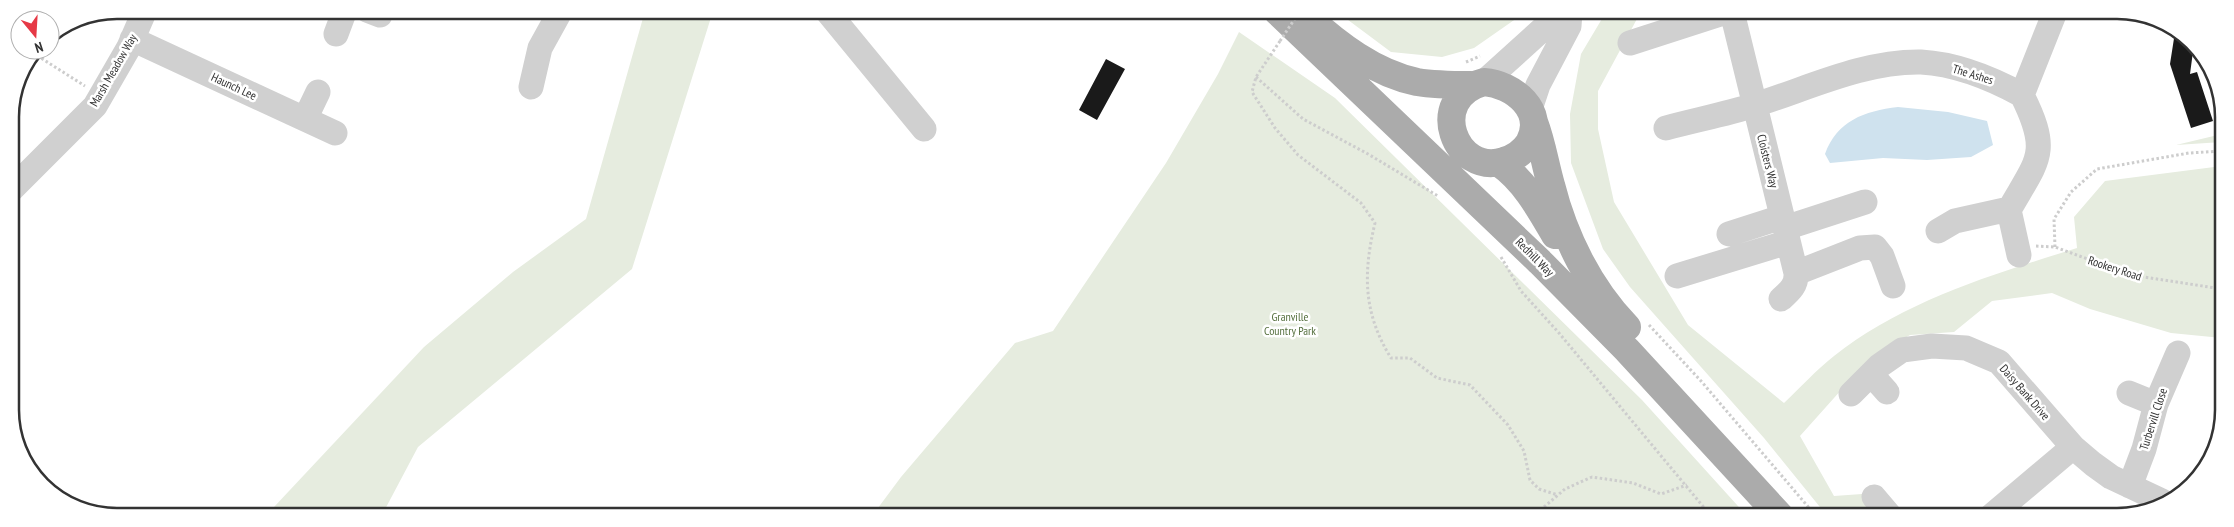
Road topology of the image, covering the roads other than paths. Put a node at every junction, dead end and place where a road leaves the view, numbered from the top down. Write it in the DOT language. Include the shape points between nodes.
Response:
graph roads {
  1 [pos="141,19"];
  2 [pos="342,19"];
  3 [pos="555,19"];
  4 [pos="834,19"];
  5 [pos="1285,19"];
  6 [pos="1310,19"];
  7 [pos="1553,19"];
  8 [pos="1570,19"];
  9 [pos="1704,19"];
  10 [pos="1734,19"];
  11 [pos="2052,19"];
  12 [pos="336,34"];
  13 [pos="132,39"];
  14 [pos="1630,43"];
  15 [pos="1342,73"];
  16 [pos="1472,77"];
  17 [pos="531,87"];
  18 [pos="318,92"];
  19 [pos="2022,95"];
  20 [pos="1754,105"];
  21 [pos="1532,115"];
  22 [pos="305,119"];
  23 [pos="1666,128"];
  24 [pos="924,129"];
  25 [pos="335,133"];
  26 [pos="1462,150"];
  27 [pos="1499,163"];
  28 [pos="19,182"];
  29 [pos="1865,202"];
  30 [pos="2009,209"];
  31 [pos="1785,229"];
  32 [pos="1938,231"];
  33 [pos="1729,234"];
  34 [pos="2029,250"];
  35 [pos="1796,273"];
  36 [pos="1677,276"];
  37 [pos="1893,286"];
  38 [pos="1781,298"];
  39 [pos="1627,350"];
  40 [pos="2178,353"];
  41 [pos="2129,393"];
  42 [pos="1851,394"];
  43 [pos="2156,404"];
  44 [pos="2073,447"];
  45 [pos="2130,486"];
  46 [pos="1874,497"];
  47 [pos="2158,499"];
  48 [pos="1773,508"];
  49 [pos="1795,508"];
  50 [pos="1883,508"];
  51 [pos="2001,508"];
  1 -- 13 [label="street, Marsh Meadow Way"];
  2 -- 12 [label="street"];
  3 -- 17 [label="street" via="540,48"];
  4 -- 24 [label="street"];
  5 -- 15 [label="main road, Redhill Way"];
  6 -- 16 [label="main road" via="1358,56 1396,76 1417,82"];
  7 -- 16 [label="street"];
  8 -- 21 [label="street" via="1569,26 1538,85"];
  9 -- 14 [label="street"];
  10 -- 20 [label="street, Cloisters Way"];
  11 -- 19 [label="street"];
  13 -- 22 [label="street, Haunch Lee"];
  13 -- 28 [label="street, Marsh Meadow Way" via="95,106"];
  15 -- 26 [label="main road" via="1375,83 1443,142"];
  15 -- 39 [label="main road, Redhill Way"];
  16 -- 21 [label="main road" via="1511,89"];
  16 -- 26 [label="main road" via="1456,98 1452,112 1452,130"];
  18 -- 22 [label="street"];
  19 -- 20 [label="street, The Ashes" via="1994,80 1958,68 1921,62 1862,70"];
  19 -- 30 [label="street" via="2038,135 2039,156 2029,179"];
  20 -- 23 [label="street"];
  20 -- 31 [label="street, Cloisters Way"];
  21 -- 27 [label="main road" via="1532,135 1524,149"];
  21 -- 49 [label="main road" via="1542,142 1550,185 1569,238 1604,299"];
  22 -- 25 [label="street, Haunch Lee"];
  26 -- 27 [label="main road" via="1478,160"];
  27 -- 39 [label="main road" via="1532,198 1590,293 1619,330"];
  29 -- 31 [label="street"];
  30 -- 32 [label="street" via="1955,221"];
  30 -- 34 [label="street"];
  31 -- 33 [label="street"];
  31 -- 35 [label="street, Cloisters Way"];
  31 -- 36 [label="street"];
  35 -- 37 [label="street" via="1860,248 1875,246"];
  35 -- 38 [label="street" via="1792,290"];
  39 -- 48 [label="main road, Redhill Way"];
  40 -- 43 [label="street, Turbervill Close"];
  41 -- 43 [label="street"];
  42 -- 44 [label="street, Daisy Bank Drive" via="1879,383 1902,350 1932,346 1966,348 1999,362"];
  43 -- 45 [label="street, Turbervill Close"];
  44 -- 45 [label="street, Daisy Bank Drive" via="2111,477"];
  44 -- 51 [label="street"];
  45 -- 47 [label="street, Daisy Bank Drive"];
  46 -- 50 [label="street"];
}
